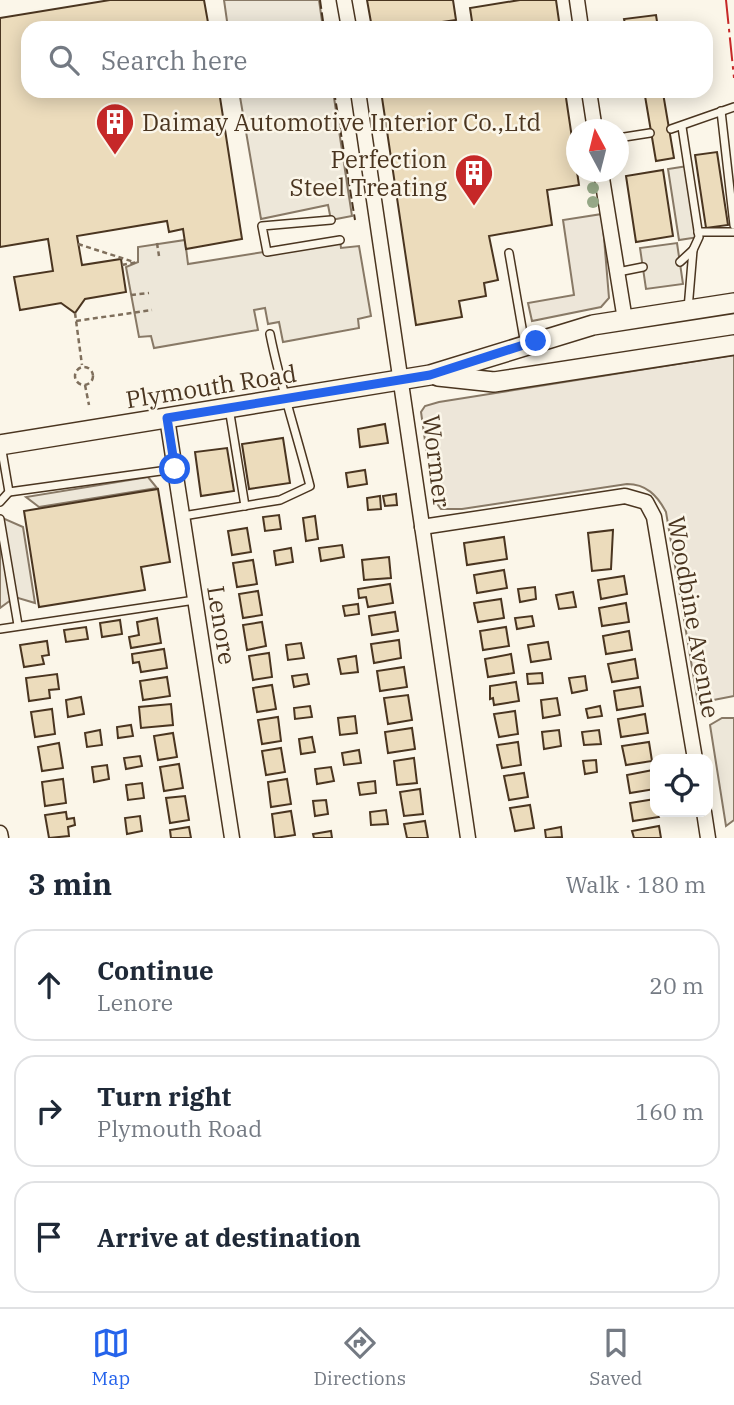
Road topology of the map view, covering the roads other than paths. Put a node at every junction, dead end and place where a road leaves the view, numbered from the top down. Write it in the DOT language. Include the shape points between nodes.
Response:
graph roads {
  1 [pos="344,0"];
  2 [pos="577,0"];
  3 [pos="348,21"];
  4 [pos="580,21"];
  5 [pos="359,98"];
  6 [pos="590,98"];
  7 [pos="734,107"];
  8 [pos="721,111"];
  9 [pos="593,119"];
  10 [pos="682,127"];
  11 [pos="671,129"];
  12 [pos="650,133"];
  13 [pos="629,136"];
  14 [pos="603,182"];
  15 [pos="331,220"];
  16 [pos="734,225"];
  17 [pos="698,232"];
  18 [pos="734,232"];
  19 [pos="340,240"];
  20 [pos="693,250"];
  21 [pos="509,253"];
  22 [pos="680,262"];
  23 [pos="643,267"];
  24 [pos="618,272"];
  25 [pos="734,303"];
  26 [pos="688,310"];
  27 [pos="625,320"];
  28 [pos="270,334"];
  29 [pos="525,345"];
  30 [pos="734,345"];
  31 [pos="430,375"];
  32 [pos="403,378"];
  33 [pos="288,398"];
  34 [pos="229,408"];
  35 [pos="167,418"];
  36 [pos="1,445"];
  37 [pos="175,469"];
  38 [pos="9,492"];
  39 [pos="0,502"];
  40 [pos="245,506"];
  41 [pos="182,516"];
  42 [pos="0,519"];
  43 [pos="422,527"];
  44 [pos="195,600"];
  45 [pos="18,625"];
  46 [pos="0,629"];
  47 [pos="694,754"];
  48 [pos="705,817"];
  49 [pos="232,838"];
  50 [pos="468,838"];
  51 [pos="708,838"];
  1 -- 3 [label="street"];
  2 -- 4 [label="street"];
  5 -- 32 [label="street, Wormer"];
  6 -- 9 [label="street"];
  7 -- 8 [label="lane"];
  8 -- 10 [label="lane"];
  8 -- 16 [label="lane"];
  10 -- 11 [label="lane"];
  10 -- 17 [label="lane"];
  12 -- 13 [label="lane"];
  14 -- 24 [label="street"];
  15 -- 19 [label="lane" via="262,226 267,252"];
  17 -- 18 [label="lane"];
  17 -- 20 [label="lane"];
  20 -- 22 [label="lane"];
  20 -- 26 [label="lane"];
  21 -- 29 [label="lane"];
  23 -- 24 [label="lane"];
  24 -- 27 [label="street"];
  25 -- 26 [label="main road, Plymouth Road"];
  26 -- 27 [label="main road, Plymouth Road"];
  27 -- 29 [label="main road, Plymouth Road"];
  28 -- 33 [label="lane"];
  29 -- 31 [label="main road, Plymouth Road"];
  30 -- 31 [label="main road, Plymouth Road" via="494,382"];
  31 -- 32 [label="main road, Plymouth Road"];
  32 -- 33 [label="main road, Plymouth Road"];
  32 -- 43 [label="street, Wormer"];
  33 -- 34 [label="main road, Plymouth Road"];
  33 -- 40 [label="lane" via="310,486 280,500"];
  34 -- 35 [label="main road, Plymouth Road"];
  34 -- 40 [label="lane"];
  35 -- 36 [label="main road, Plymouth Road"];
  35 -- 37 [label="street, Lenore"];
  36 -- 38 [label="lane"];
  37 -- 38 [label="lane"];
  37 -- 41 [label="street, Lenore"];
  38 -- 39 [label="lane"];
  40 -- 41 [label="lane"];
  41 -- 44 [label="street, Lenore"];
  42 -- 45 [label="lane"];
  43 -- 47 [label="street, Woodbine Avenue" via="625,496 646,502 654,517"];
  43 -- 50 [label="street, Wormer"];
  44 -- 45 [label="lane"];
  44 -- 49 [label="street, Lenore"];
  45 -- 46 [label="lane"];
  48 -- 51 [label="street"];
}
